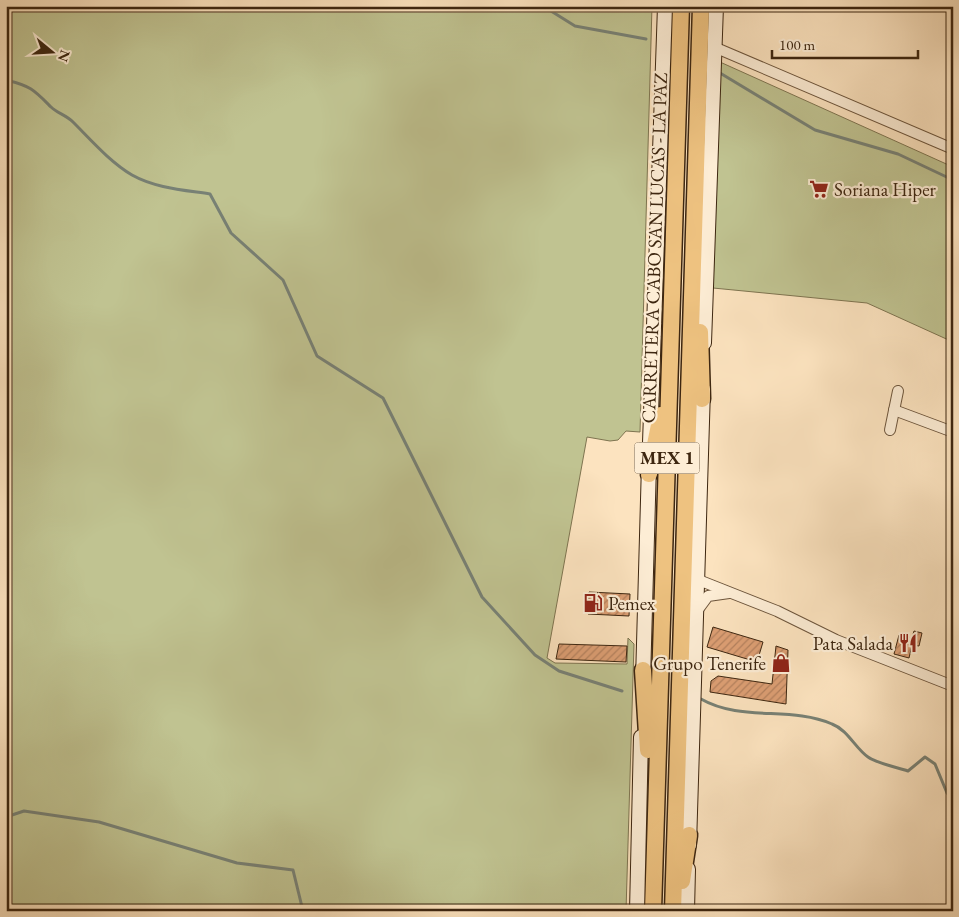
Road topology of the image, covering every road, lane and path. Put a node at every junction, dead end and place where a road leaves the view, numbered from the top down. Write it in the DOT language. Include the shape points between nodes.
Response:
graph roads {
  1 [pos="665,6"];
  2 [pos="681,6"];
  3 [pos="701,6"];
  4 [pos="716,6"];
  5 [pos="714,47"];
  6 [pos="953,149"];
  7 [pos="694,208"];
  8 [pos="671,344"];
  9 [pos="898,391"];
  10 [pos="702,399"];
  11 [pos="894,410"];
  12 [pos="890,430"];
  13 [pos="953,432"];
  14 [pos="649,474"];
  15 [pos="697,574"];
  16 [pos="734,594"];
  17 [pos="696,613"];
  18 [pos="643,670"];
  19 [pos="953,686"];
  20 [pos="689,835"];
  21 [pos="655,848"];
  22 [pos="637,911"];
  23 [pos="653,911"];
  24 [pos="673,911"];
  25 [pos="677,911"];
  26 [pos="687,911"];
  1 -- 14 [label="main road"];
  2 -- 8 [label="highway, CARRETERA CABO SAN LUCAS - LA PAZ / MEX 1"];
  3 -- 7 [label="highway, CARRETERA CABO SAN LUCAS - LA PAZ / MEX 1"];
  4 -- 5 [label="main road"];
  5 -- 6 [label="street"];
  5 -- 10 [label="main road"];
  7 -- 10 [label="highway" via="700,270"];
  7 -- 24 [label="highway, CARRETERA CABO SAN LUCAS - LA PAZ / MEX 1"];
  8 -- 14 [label="highway" via="663,376 661,412"];
  8 -- 21 [label="highway, CARRETERA CABO SAN LUCAS - LA PAZ / MEX 1"];
  9 -- 11 [label="street"];
  10 -- 15 [label="main road"];
  11 -- 12 [label="street"];
  11 -- 13 [label="street"];
  14 -- 18 [label="main road"];
  15 -- 16 [label="street" via="701,581"];
  15 -- 17 [label="main road"];
  16 -- 17 [label="street" via="711,594"];
  16 -- 19 [label="street" via="836,640"];
  17 -- 20 [label="main road"];
  18 -- 21 [label="highway"];
  18 -- 22 [label="main road"];
  20 -- 25 [label="highway"];
  20 -- 26 [label="main road"];
  21 -- 23 [label="highway, CARRETERA CABO SAN LUCAS - LA PAZ / MEX 1"];
}
